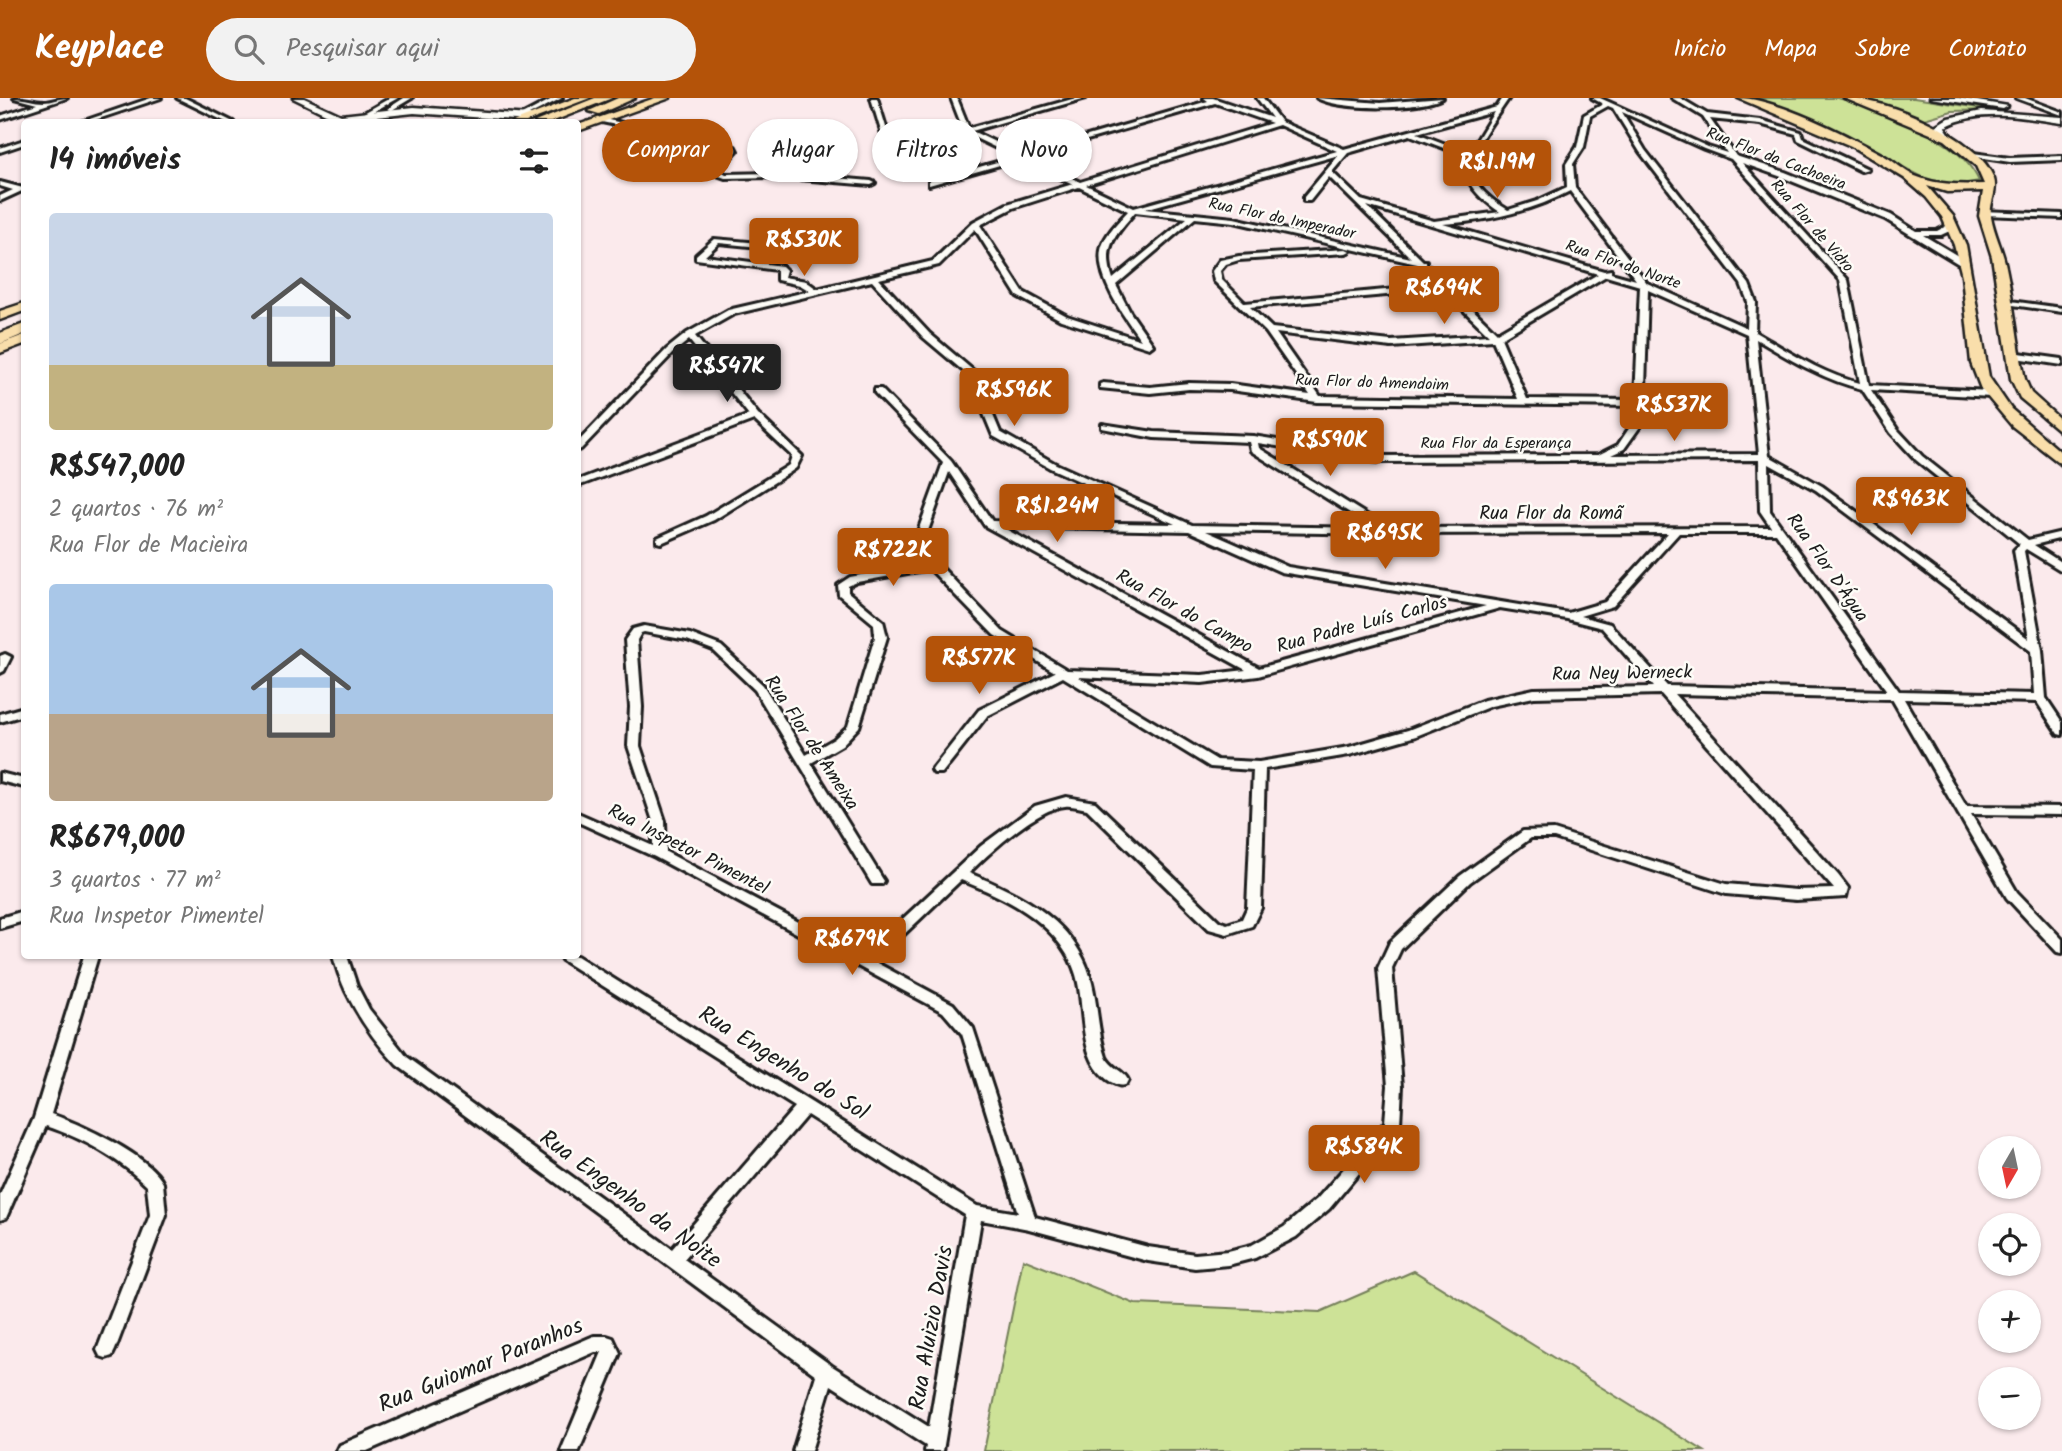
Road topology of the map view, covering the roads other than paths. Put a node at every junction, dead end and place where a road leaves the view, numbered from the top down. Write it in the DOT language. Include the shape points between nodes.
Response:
graph roads {
  1 [pos="17,98"];
  2 [pos="64,98"];
  3 [pos="158,98"];
  4 [pos="180,98"];
  5 [pos="297,98"];
  6 [pos="394,98"];
  7 [pos="409,98"];
  8 [pos="559,98"];
  9 [pos="585,98"];
  10 [pos="607,98"];
  11 [pos="629,98"];
  12 [pos="647,98"];
  13 [pos="665,98"];
  14 [pos="874,98"];
  15 [pos="954,98"];
  16 [pos="1069,98"];
  17 [pos="1260,98"];
  18 [pos="1320,98"];
  19 [pos="1440,98"];
  20 [pos="1506,98"];
  21 [pos="1595,98"];
  22 [pos="1675,98"];
  23 [pos="1743,98"];
  24 [pos="1849,98"];
  25 [pos="1935,98"];
  26 [pos="2019,98"];
  27 [pos="1081,99"];
  28 [pos="1210,99"];
  29 [pos="43,104"];
  30 [pos="1611,105"];
  31 [pos="2029,105"];
  32 [pos="1500,108"];
  33 [pos="386,111"];
  34 [pos="369,113"];
  35 [pos="621,113"];
  36 [pos="1705,116"];
  37 [pos="2062,116"];
  38 [pos="0,118"];
  39 [pos="97,118"];
  40 [pos="340,118"];
  41 [pos="94,119"];
  42 [pos="224,119"];
  43 [pos="335,119"];
  44 [pos="357,119"];
  45 [pos="519,119"];
  46 [pos="529,119"];
  47 [pos="531,119"];
  48 [pos="532,119"];
  49 [pos="574,119"];
  50 [pos="880,119"];
  51 [pos="962,119"];
  52 [pos="599,120"];
  53 [pos="1279,123"];
  54 [pos="581,127"];
  55 [pos="982,127"];
  56 [pos="1092,134"];
  57 [pos="1413,134"];
  58 [pos="1948,139"];
  59 [pos="21,143"];
  60 [pos="1,150"];
  61 [pos="1345,152"];
  62 [pos="1468,155"];
  63 [pos="1973,155"];
  64 [pos="1734,158"];
  65 [pos="2062,158"];
  66 [pos="2033,160"];
  67 [pos="996,164"];
  68 [pos="1864,169"];
  69 [pos="1984,169"];
  70 [pos="1330,174"];
  71 [pos="1908,176"];
  72 [pos="1070,182"];
  73 [pos="871,183"];
  74 [pos="0,184"];
  75 [pos="932,184"];
  76 [pos="1076,185"];
  77 [pos="1990,187"];
  78 [pos="1571,188"];
  79 [pos="1307,199"];
  80 [pos="0,200"];
  81 [pos="1360,202"];
  82 [pos="1133,210"];
  83 [pos="1507,213"];
  84 [pos="1984,213"];
  85 [pos="1195,215"];
  86 [pos="2062,216"];
  87 [pos="1426,222"];
  88 [pos="976,224"];
  89 [pos="1953,226"];
  90 [pos="1909,228"];
  91 [pos="779,247"];
  92 [pos="1364,250"];
  93 [pos="1423,263"];
  94 [pos="1965,264"];
  95 [pos="1608,272"];
  96 [pos="874,278"];
  97 [pos="1112,284"];
  98 [pos="1644,285"];
  99 [pos="1447,287"];
  100 [pos="814,290"];
  101 [pos="2006,302"];
  102 [pos="1245,305"];
  103 [pos="21,308"];
  104 [pos="2062,310"];
  105 [pos="0,316"];
  106 [pos="21,318"];
  107 [pos="0,326"];
  108 [pos="21,330"];
  109 [pos="1269,330"];
  110 [pos="1751,333"];
  111 [pos="690,335"];
  112 [pos="1496,337"];
  113 [pos="0,339"];
  114 [pos="21,340"];
  115 [pos="0,348"];
  116 [pos="2012,355"];
  117 [pos="2062,362"];
  118 [pos="1103,386"];
  119 [pos="1865,387"];
  120 [pos="878,391"];
  121 [pos="1991,394"];
  122 [pos="1317,400"];
  123 [pos="1524,402"];
  124 [pos="1641,404"];
  125 [pos="755,416"];
  126 [pos="1104,426"];
  127 [pos="2062,429"];
  128 [pos="1253,439"];
  129 [pos="581,444"];
  130 [pos="1764,457"];
  131 [pos="1585,460"];
  132 [pos="2062,460"];
  133 [pos="795,461"];
  134 [pos="948,463"];
  135 [pos="581,482"];
  136 [pos="989,524"];
  137 [pos="1200,530"];
  138 [pos="1777,530"];
  139 [pos="1386,531"];
  140 [pos="1675,532"];
  141 [pos="2062,535"];
  142 [pos="661,540"];
  143 [pos="2026,544"];
  144 [pos="932,565"];
  145 [pos="2062,568"];
  146 [pos="1609,604"];
  147 [pos="1502,605"];
  148 [pos="1568,616"];
  149 [pos="1606,626"];
  150 [pos="2036,650"];
  151 [pos="1258,672"];
  152 [pos="1063,673"];
  153 [pos="1662,690"];
  154 [pos="1894,692"];
  155 [pos="2040,698"];
  156 [pos="21,712"];
  157 [pos="0,718"];
  158 [pos="2062,731"];
  159 [pos="804,761"];
  160 [pos="1259,766"];
  161 [pos="938,770"];
  162 [pos="0,777"];
  163 [pos="21,782"];
  164 [pos="1963,810"];
  165 [pos="2062,811"];
  166 [pos="581,818"];
  167 [pos="660,854"];
  168 [pos="959,874"];
  169 [pos="877,881"];
  170 [pos="21,917"];
  171 [pos="0,923"];
  172 [pos="2062,948"];
  173 [pos="90,959"];
  174 [pos="341,959"];
  175 [pos="572,959"];
  176 [pos="864,964"];
  177 [pos="1121,1080"];
  178 [pos="806,1105"];
  179 [pos="42,1118"];
  180 [pos="974,1212"];
  181 [pos="0,1213"];
  182 [pos="1028,1222"];
  183 [pos="673,1260"];
  184 [pos="106,1350"];
  185 [pos="826,1372"];
  186 [pos="374,1436"];
  187 [pos="935,1447"];
  188 [pos="346,1451"];
  189 [pos="570,1451"];
  190 [pos="802,1451"];
  1 -- 29 [label="street"];
  2 -- 29 [label="street"];
  3 -- 39 [label="street"];
  4 -- 42 [label="street"];
  5 -- 40 [label="street"];
  6 -- 34 [label="street"];
  7 -- 33 [label="street"];
  8 -- 46 [label="street"];
  9 -- 47 [label="main road"];
  10 -- 48 [label="highway"];
  11 -- 49 [label="highway"];
  12 -- 35 [label="highway"];
  13 -- 35 [label="main road"];
  14 -- 50 [label="street"];
  15 -- 51 [label="street"];
  16 -- 27 [label="street"];
  17 -- 53 [label="street"];
  18 -- 19 [label="street" via="1385,106"];
  20 -- 32 [label="street"];
  21 -- 30 [label="street, Rua Flor da Cachoeira"];
  22 -- 36 [label="street, Rua Flor de Vidro"];
  23 -- 71 [label="main road" via="1855,146"];
  24 -- 58 [label="main road"];
  25 -- 31 [label="main road"];
  26 -- 31 [label="street"];
  27 -- 55 [label="street"];
  28 -- 53 [label="street"];
  28 -- 56 [label="street"];
  29 -- 38 [label="street"];
  30 -- 64 [label="street, Rua Flor da Cachoeira"];
  30 -- 78 [label="street" via="1591,111 1585,120 1583,141 1567,163"];
  30 -- 110 [label="street, Rua Flor D'Água" via="1745,284 1752,302"];
  31 -- 37 [label="main road"];
  32 -- 57 [label="street"];
  32 -- 62 [label="street"];
  33 -- 34 [label="street"];
  33 -- 45 [label="street" via="435,110"];
  34 -- 40 [label="street"];
  34 -- 44 [label="street"];
  35 -- 52 [label="main road"];
  36 -- 64 [label="street, Rua Flor de Vidro"];
  36 -- 68 [label="street" via="1759,122 1799,133 1800,139"];
  37 -- 58 [label="main road" via="1958,118 1940,125"];
  39 -- 41 [label="street"];
  40 -- 43 [label="street"];
  52 -- 54 [label="main road"];
  52 -- 73 [label="street" via="733,148 717,168 721,175"];
  53 -- 61 [label="street"];
  53 -- 76 [label="street"];
  57 -- 61 [label="street"];
  57 -- 62 [label="street"];
  58 -- 63 [label="main road"];
  59 -- 60 [label="street"];
  61 -- 70 [label="street"];
  61 -- 82 [label="street"];
  62 -- 83 [label="street" via="1468,175 1476,190"];
  63 -- 66 [label="street"];
  63 -- 69 [label="main road"];
  64 -- 90 [label="street, Rua Flor da Cachoeira"];
  64 -- 119 [label="street, Rua Flor de Vidro" via="1844,281"];
  65 -- 66 [label="street"];
  66 -- 69 [label="street"];
  67 -- 75 [label="street"];
  69 -- 77 [label="main road"];
  70 -- 79 [label="street"];
  70 -- 81 [label="street"];
  71 -- 77 [label="main road" via="1947,189"];
  71 -- 89 [label="main road"];
  72 -- 76 [label="street, Rua Flor do Imperador"];
  74 -- 80 [label="street" via="20,190"];
  76 -- 82 [label="street, Rua Flor do Imperador"];
  76 -- 88 [label="street" via="1010,206"];
  77 -- 84 [label="main road"];
  78 -- 83 [label="street"];
  78 -- 98 [label="street"];
  81 -- 87 [label="street, Rua Flor do Norte"];
  81 -- 93 [label="street"];
  82 -- 85 [label="street, Rua Flor do Imperador"];
  82 -- 97 [label="street" via="1105,247"];
  83 -- 87 [label="street"];
  84 -- 86 [label="street"];
  84 -- 101 [label="main road" via="1998,255"];
  85 -- 92 [label="street, Rua Flor do Imperador"];
  85 -- 97 [label="street"];
  87 -- 95 [label="street, Rua Flor do Norte"];
  88 -- 96 [label="street" via="940,261"];
  88 -- 97 [label="street" via="1020,294 1072,321 1149,345 1123,312"];
  89 -- 90 [label="street, Rua Flor da Cachoeira" via="1935,234"];
  89 -- 94 [label="main road"];
  90 -- 94 [label="street, Rua Flor da Cachoeira"];
  91 -- 100 [label="street" via="717,241 699,257 779,268 780,278"];
  92 -- 93 [label="street, Rua Flor do Imperador"];
  92 -- 102 [label="street" via="1223,262 1215,276"];
  93 -- 99 [label="street"];
  94 -- 121 [label="main road" via="1980,375"];
  95 -- 98 [label="street, Rua Flor do Norte"];
  95 -- 112 [label="street"];
  96 -- 100 [label="street"];
  96 -- 137 [label="street" via="926,334 972,374 996,434 1054,466"];
  98 -- 110 [label="street, Rua Flor do Norte"];
  98 -- 124 [label="street"];
  99 -- 102 [label="street"];
  99 -- 112 [label="street"];
  100 -- 111 [label="street" via="731,312"];
  101 -- 104 [label="street"];
  101 -- 116 [label="main road"];
  102 -- 109 [label="street"];
  103 -- 105 [label="main road"];
  106 -- 107 [label="highway"];
  108 -- 113 [label="highway"];
  109 -- 112 [label="street" via="1391,344"];
  109 -- 122 [label="street"];
  110 -- 119 [label="street, Rua Flor do Norte" via="1829,377"];
  110 -- 130 [label="street, Rua Flor D'Água"];
  111 -- 125 [label="street"];
  111 -- 129 [label="street"];
  112 -- 123 [label="street"];
  114 -- 115 [label="main road"];
  116 -- 117 [label="street"];
  116 -- 127 [label="main road" via="2025,395"];
  118 -- 122 [label="street, Rua Flor do Amendoim" via="1150,390 1230,387"];
  119 -- 121 [label="street, Rua Flor do Norte"];
  119 -- 143 [label="street, Rua Flor de Vidro" via="1877,409 1919,458"];
  120 -- 134 [label="street, Rua Flor do Campo"];
  121 -- 132 [label="main road"];
  122 -- 123 [label="street, Rua Flor do Amendoim"];
  123 -- 124 [label="street, Rua Flor do Amendoim"];
  124 -- 131 [label="street" via="1639,421 1621,447"];
  125 -- 133 [label="street" via="795,454"];
  125 -- 135 [label="street"];
  126 -- 128 [label="street, Rua Flor da Esperança" via="1154,435"];
  128 -- 131 [label="street, Rua Flor da Esperança" via="1377,458"];
  128 -- 139 [label="street" via="1254,449"];
  130 -- 131 [label="street, Rua Flor da Esperança"];
  130 -- 138 [label="street, Rua Flor D'Água" via="1765,511"];
  130 -- 150 [label="street" via="1819,488"];
  133 -- 142 [label="street" via="710,518"];
  134 -- 136 [label="street, Rua Flor do Campo"];
  134 -- 144 [label="street" via="919,542"];
  136 -- 137 [label="street, Rua Flor da Romã"];
  136 -- 151 [label="street, Rua Flor do Campo"];
  137 -- 139 [label="street, Rua Flor da Romã"];
  137 -- 147 [label="street" via="1285,570"];
  138 -- 140 [label="street, Rua Flor da Romã"];
  138 -- 154 [label="street, Rua Flor D'Água"];
  139 -- 140 [label="street, Rua Flor da Romã"];
  140 -- 146 [label="street"];
  141 -- 143 [label="street"];
  143 -- 145 [label="street, Rua Flor de Vidro"];
  143 -- 150 [label="street" via="2020,546 2019,554"];
  144 -- 152 [label="street" via="998,633"];
  144 -- 159 [label="street" via="853,579 843,585 843,593 879,623 881,637 853,727 838,742"];
  146 -- 148 [label="street"];
  146 -- 149 [label="street"];
  147 -- 148 [label="street"];
  147 -- 151 [label="street, Rua Padre Luís Carlos"];
  148 -- 149 [label="street"];
  149 -- 153 [label="street"];
  150 -- 155 [label="street"];
  151 -- 152 [label="street, Rua Padre Luís Carlos" via="1202,679"];
  152 -- 160 [label="street, Rua Ney Werneck" via="1214,764"];
  152 -- 161 [label="street" via="983,713"];
  153 -- 154 [label="street, Rua Ney Werneck"];
  153 -- 160 [label="street, Rua Ney Werneck" via="1534,693 1488,703 1412,733 1349,751"];
  153 -- 182 [label="street" via="1833,878 1840,894 1726,889 1554,834 1528,835 1465,879 1395,946 1385,968 1395,1086 1392,1124 1323,1204 1290,1232 1255,1251 1195,1261 1148,1254"];
  154 -- 155 [label="street, Rua Ney Werneck"];
  154 -- 164 [label="street, Rua Flor D'Água"];
  155 -- 158 [label="street"];
  156 -- 157 [label="street"];
  159 -- 167 [label="street, Rua Flor de Ameixa" via="759,688 717,648 670,633 637,631 631,640 634,746 659,821"];
  159 -- 169 [label="street, Rua Flor de Ameixa"];
  160 -- 168 [label="street" via="1254,908 1247,922 1237,927 1220,927 1200,914 1090,805 1080,801 1039,809"];
  162 -- 163 [label="street"];
  164 -- 165 [label="street"];
  164 -- 172 [label="street, Rua Flor D'Água" via="2012,895"];
  166 -- 167 [label="street, Rua Inspetor Pimentel"];
  167 -- 176 [label="street, Rua Inspetor Pimentel"];
  168 -- 176 [label="street"];
  168 -- 177 [label="street" via="1009,893 1060,933 1082,971 1104,1068"];
  170 -- 171 [label="street"];
  173 -- 179 [label="street"];
  174 -- 183 [label="street, Rua Engenho da Noite" via="371,1028 402,1061"];
  175 -- 178 [label="street, Rua Engenho do Sol"];
  176 -- 182 [label="street, Rua Inspetor Pimentel" via="948,1008 968,1032"];
  178 -- 180 [label="street, Rua Engenho do Sol"];
  178 -- 183 [label="street"];
  179 -- 181 [label="street"];
  179 -- 184 [label="street" via="70,1127 133,1162 155,1183 158,1215"];
  180 -- 182 [label="street"];
  180 -- 187 [label="street, Rua Aluizio Davis"];
  183 -- 185 [label="street, Rua Engenho da Noite"];
  185 -- 187 [label="street, Rua Engenho da Noite"];
  185 -- 190 [label="street"];
  186 -- 188 [label="street"];
  186 -- 189 [label="street, Rua Guiomar Paranhos" via="594,1344 607,1344 611,1353"];
}
